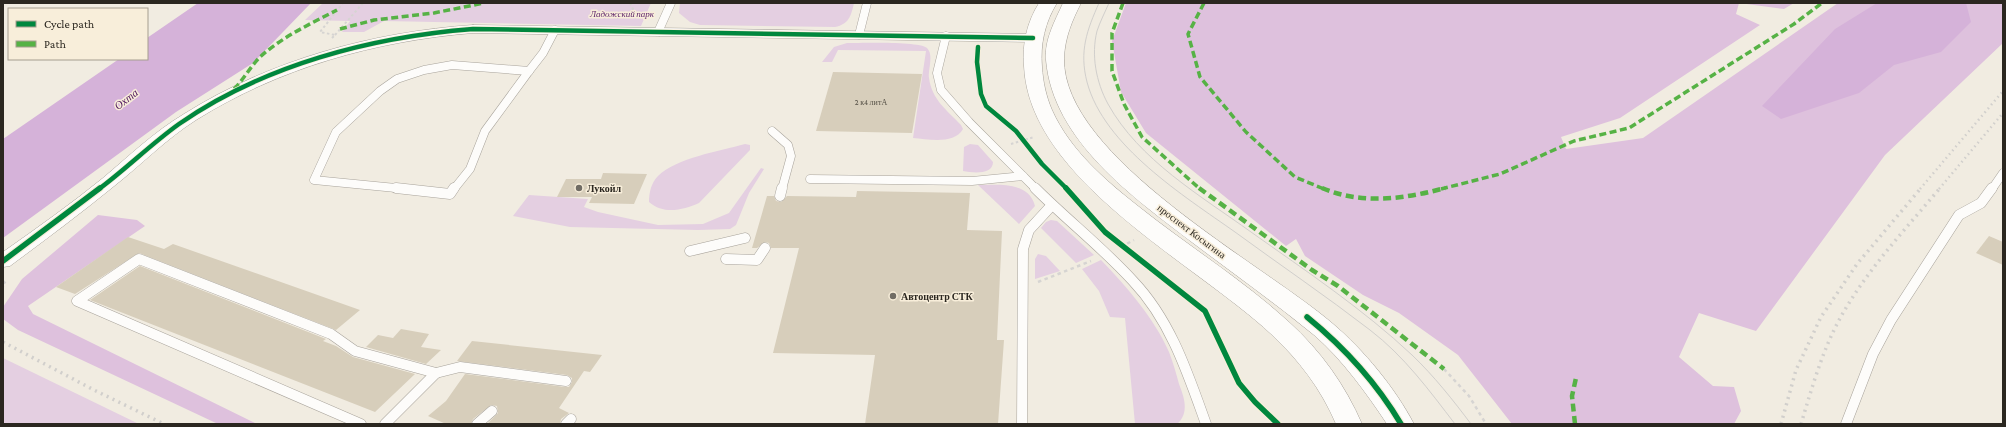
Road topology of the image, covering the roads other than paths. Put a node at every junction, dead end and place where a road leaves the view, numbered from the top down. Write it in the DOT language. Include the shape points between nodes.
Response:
graph roads {
  1 [pos="671,3"];
  2 [pos="867,3"];
  3 [pos="1048,3"];
  4 [pos="1072,3"];
  5 [pos="555,30"];
  6 [pos="658,32"];
  7 [pos="859,35"];
  8 [pos="946,36"];
  9 [pos="1033,38"];
  10 [pos="529,71"];
  11 [pos="772,131"];
  12 [pos="2003,173"];
  13 [pos="1023,176"];
  14 [pos="810,179"];
  15 [pos="780,196"];
  16 [pos="1052,205"];
  17 [pos="745,238"];
  18 [pos="765,248"];
  19 [pos="690,251"];
  20 [pos="726,259"];
  21 [pos="3,261"];
  22 [pos="436,373"];
  23 [pos="566,381"];
  24 [pos="492,411"];
  25 [pos="361,424"];
  26 [pos="385,424"];
  27 [pos="477,424"];
  28 [pos="1022,424"];
  29 [pos="1206,424"];
  30 [pos="1349,424"];
  31 [pos="1401,424"];
  32 [pos="1846,424"];
  1 -- 6 [label="lane"];
  2 -- 7 [label="lane"];
  3 -- 9 [label="main road"];
  4 -- 31 [label="main road, проспект Косыгина" via="1060,27 1056,46 1056,66 1068,108 1094,147 1120,175 1148,198 1324,330 1370,378"];
  5 -- 6 [label="street"];
  5 -- 10 [label="lane" via="543,53"];
  5 -- 21 [label="street" via="440,30 393,38 325,57 273,76 216,102 191,117"];
  6 -- 7 [label="street"];
  7 -- 8 [label="street"];
  8 -- 9 [label="street"];
  8 -- 13 [label="lane" via="937,73 941,90"];
  9 -- 30 [label="main road" via="1031,66 1035,88 1043,111 1074,160 1097,184 1126,208 1264,315 1292,340 1328,383"];
  10 -- 10 [label="lane" via="485,131 470,169 450,194 314,180 336,132 380,91 397,80 424,70 452,65"];
  11 -- 15 [label="lane" via="788,145 791,156"];
  12 -- 32 [label="lane" via="1986,200 1974,209 1959,215 1891,320 1873,354"];
  13 -- 14 [label="lane" via="972,181"];
  13 -- 16 [label="lane"];
  16 -- 28 [label="lane" via="1029,230 1023,249"];
  16 -- 29 [label="lane" via="1134,281 1158,312 1179,350"];
  17 -- 19 [label="lane"];
  18 -- 20 [label="lane" via="757,260"];
  22 -- 23 [label="lane" via="460,367"];
  22 -- 25 [label="lane" via="355,351 331,334 139,259 77,301"];
  22 -- 26 [label="lane"];
  24 -- 27 [label="lane"];
}
